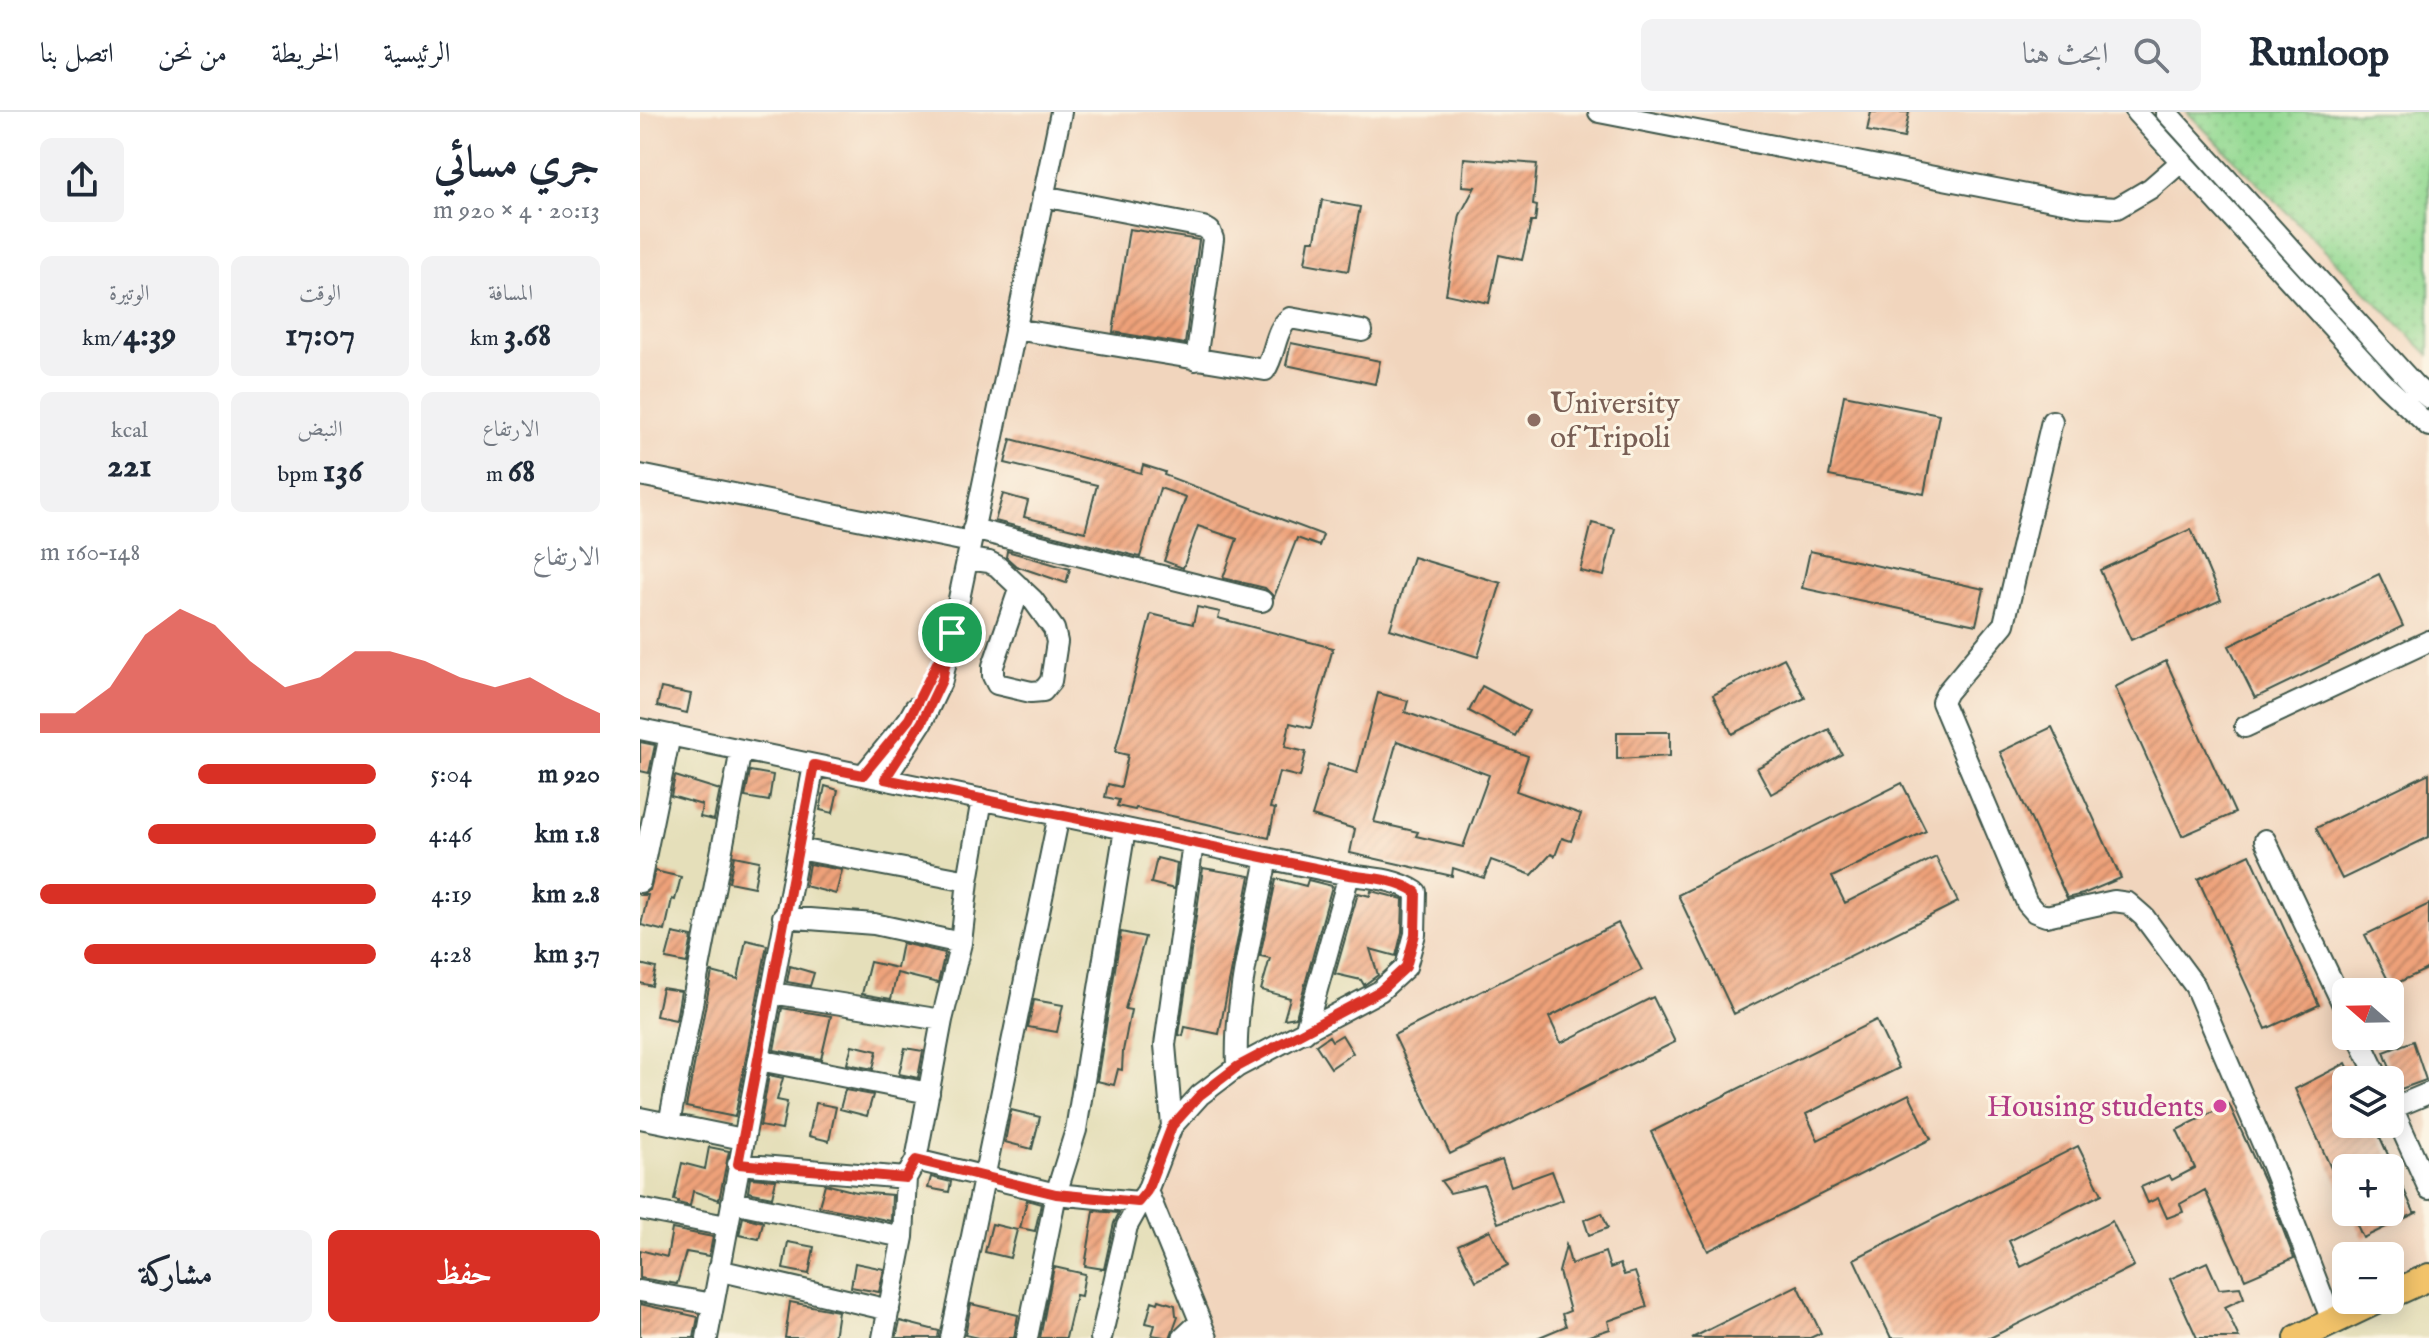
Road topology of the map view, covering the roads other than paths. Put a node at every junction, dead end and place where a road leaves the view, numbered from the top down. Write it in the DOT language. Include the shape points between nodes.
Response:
graph roads {
  1 [pos="1061,112"];
  2 [pos="1599,112"];
  3 [pos="2136,112"];
  4 [pos="2166,112"];
  5 [pos="2182,161"];
  6 [pos="1043,196"];
  7 [pos="1015,329"];
  8 [pos="1362,331"];
  9 [pos="1196,360"];
  10 [pos="2429,398"];
  11 [pos="2052,421"];
  12 [pos="2429,426"];
  13 [pos="640,475"];
  14 [pos="971,543"];
  15 [pos="1020,587"];
  16 [pos="1262,601"];
  17 [pos="952,633"];
  18 [pos="2429,641"];
  19 [pos="2245,727"];
  20 [pos="640,729"];
  21 [pos="670,735"];
  22 [pos="741,750"];
  23 [pos="814,765"];
  24 [pos="863,775"];
  25 [pos="885,779"];
  26 [pos="982,799"];
  27 [pos="1059,815"];
  28 [pos="1125,829"];
  29 [pos="2265,840"];
  30 [pos="1193,843"];
  31 [pos="799,849"];
  32 [pos="1267,858"];
  33 [pos="1349,875"];
  34 [pos="968,881"];
  35 [pos="640,882"];
  36 [pos="783,917"];
  37 [pos="961,943"];
  38 [pos="2332,981"];
  39 [pos="772,993"];
  40 [pos="942,1020"];
  41 [pos="1305,1032"];
  42 [pos="759,1060"];
  43 [pos="1237,1067"];
  44 [pos="929,1093"];
  45 [pos="2429,1093"];
  46 [pos="2404,1102"];
  47 [pos="640,1118"];
  48 [pos="669,1124"];
  49 [pos="1172,1126"];
  50 [pos="2404,1134"];
  51 [pos="743,1139"];
  52 [pos="738,1164"];
  53 [pos="911,1169"];
  54 [pos="986,1176"];
  55 [pos="2429,1189"];
  56 [pos="1056,1194"];
  57 [pos="1142,1196"];
  58 [pos="732,1202"];
  59 [pos="640,1209"];
  60 [pos="726,1226"];
  61 [pos="903,1237"];
  62 [pos="718,1270"];
  63 [pos="2429,1277"];
  64 [pos="2404,1289"];
  65 [pos="640,1291"];
  66 [pos="713,1304"];
  67 [pos="889,1310"];
  68 [pos="2347,1314"];
  69 [pos="2332,1321"];
  70 [pos="1204,1330"];
  71 [pos="707,1338"];
  72 [pos="883,1338"];
  73 [pos="951,1338"];
  74 [pos="1027,1338"];
  75 [pos="1101,1338"];
  76 [pos="1183,1338"];
  77 [pos="2298,1338"];
  1 -- 6 [label="street"];
  2 -- 5 [label="street" via="2094,207 2125,204"];
  3 -- 5 [label="street"];
  4 -- 10 [label="street"];
  5 -- 12 [label="street" via="2385,385"];
  6 -- 7 [label="street"];
  6 -- 9 [label="street" via="1210,231"];
  7 -- 9 [label="street"];
  7 -- 14 [label="street"];
  8 -- 9 [label="street" via="1290,318 1282,324 1265,370"];
  11 -- 69 [label="street" via="2004,624 1942,702 2035,912 2046,916 2114,901 2128,903 2195,986"];
  13 -- 14 [label="street"];
  14 -- 15 [label="street"];
  14 -- 16 [label="street"];
  14 -- 17 [label="street"];
  15 -- 15 [label="street" via="1054,629 1057,642 1051,681 1043,691 997,684 993,676"];
  17 -- 24 [label="street" via="909,719"];
  17 -- 25 [label="street" via="942,680"];
  18 -- 19 [label="street"];
  20 -- 21 [label="street"];
  21 -- 22 [label="street"];
  21 -- 35 [label="street"];
  22 -- 23 [label="street"];
  22 -- 48 [label="street"];
  23 -- 24 [label="street"];
  23 -- 31 [label="street"];
  24 -- 25 [label="street"];
  25 -- 26 [label="street"];
  26 -- 27 [label="street"];
  26 -- 34 [label="street"];
  27 -- 28 [label="street"];
  27 -- 54 [label="street"];
  28 -- 30 [label="street"];
  28 -- 56 [label="street" via="1076,1130"];
  29 -- 38 [label="street"];
  30 -- 32 [label="street"];
  30 -- 49 [label="street" via="1165,1045"];
  31 -- 34 [label="street"];
  31 -- 36 [label="street"];
  32 -- 33 [label="street"];
  32 -- 43 [label="street" via="1235,1032"];
  33 -- 41 [label="street"];
  33 -- 41 [label="street" via="1382,879 1416,892 1411,954 1406,967 1380,991"];
  34 -- 37 [label="street"];
  36 -- 37 [label="street" via="874,924"];
  36 -- 39 [label="street"];
  37 -- 40 [label="street"];
  39 -- 40 [label="street"];
  39 -- 42 [label="street"];
  40 -- 44 [label="street"];
  41 -- 43 [label="street"];
  42 -- 44 [label="street"];
  42 -- 51 [label="street"];
  43 -- 49 [label="street" via="1200,1095"];
  44 -- 53 [label="street"];
  45 -- 46 [label="street"];
  47 -- 48 [label="street"];
  48 -- 51 [label="street"];
  49 -- 57 [label="street"];
  50 -- 55 [label="street"];
  51 -- 52 [label="street"];
  52 -- 53 [label="street"];
  52 -- 58 [label="street"];
  53 -- 54 [label="street"];
  53 -- 61 [label="street"];
  54 -- 56 [label="street"];
  54 -- 73 [label="street"];
  56 -- 57 [label="street"];
  56 -- 74 [label="street"];
  57 -- 70 [label="street"];
  57 -- 75 [label="street" via="1120,1252"];
  58 -- 60 [label="street"];
  58 -- 61 [label="street"];
  59 -- 60 [label="street"];
  60 -- 62 [label="street"];
  61 -- 67 [label="street"];
  62 -- 66 [label="street"];
  62 -- 67 [label="street"];
  63 -- 64 [label="main road"];
  65 -- 66 [label="street"];
  66 -- 71 [label="street"];
  67 -- 72 [label="street"];
  68 -- 69 [label="main road"];
  69 -- 77 [label="main road"];
  70 -- 76 [label="street"];
}
